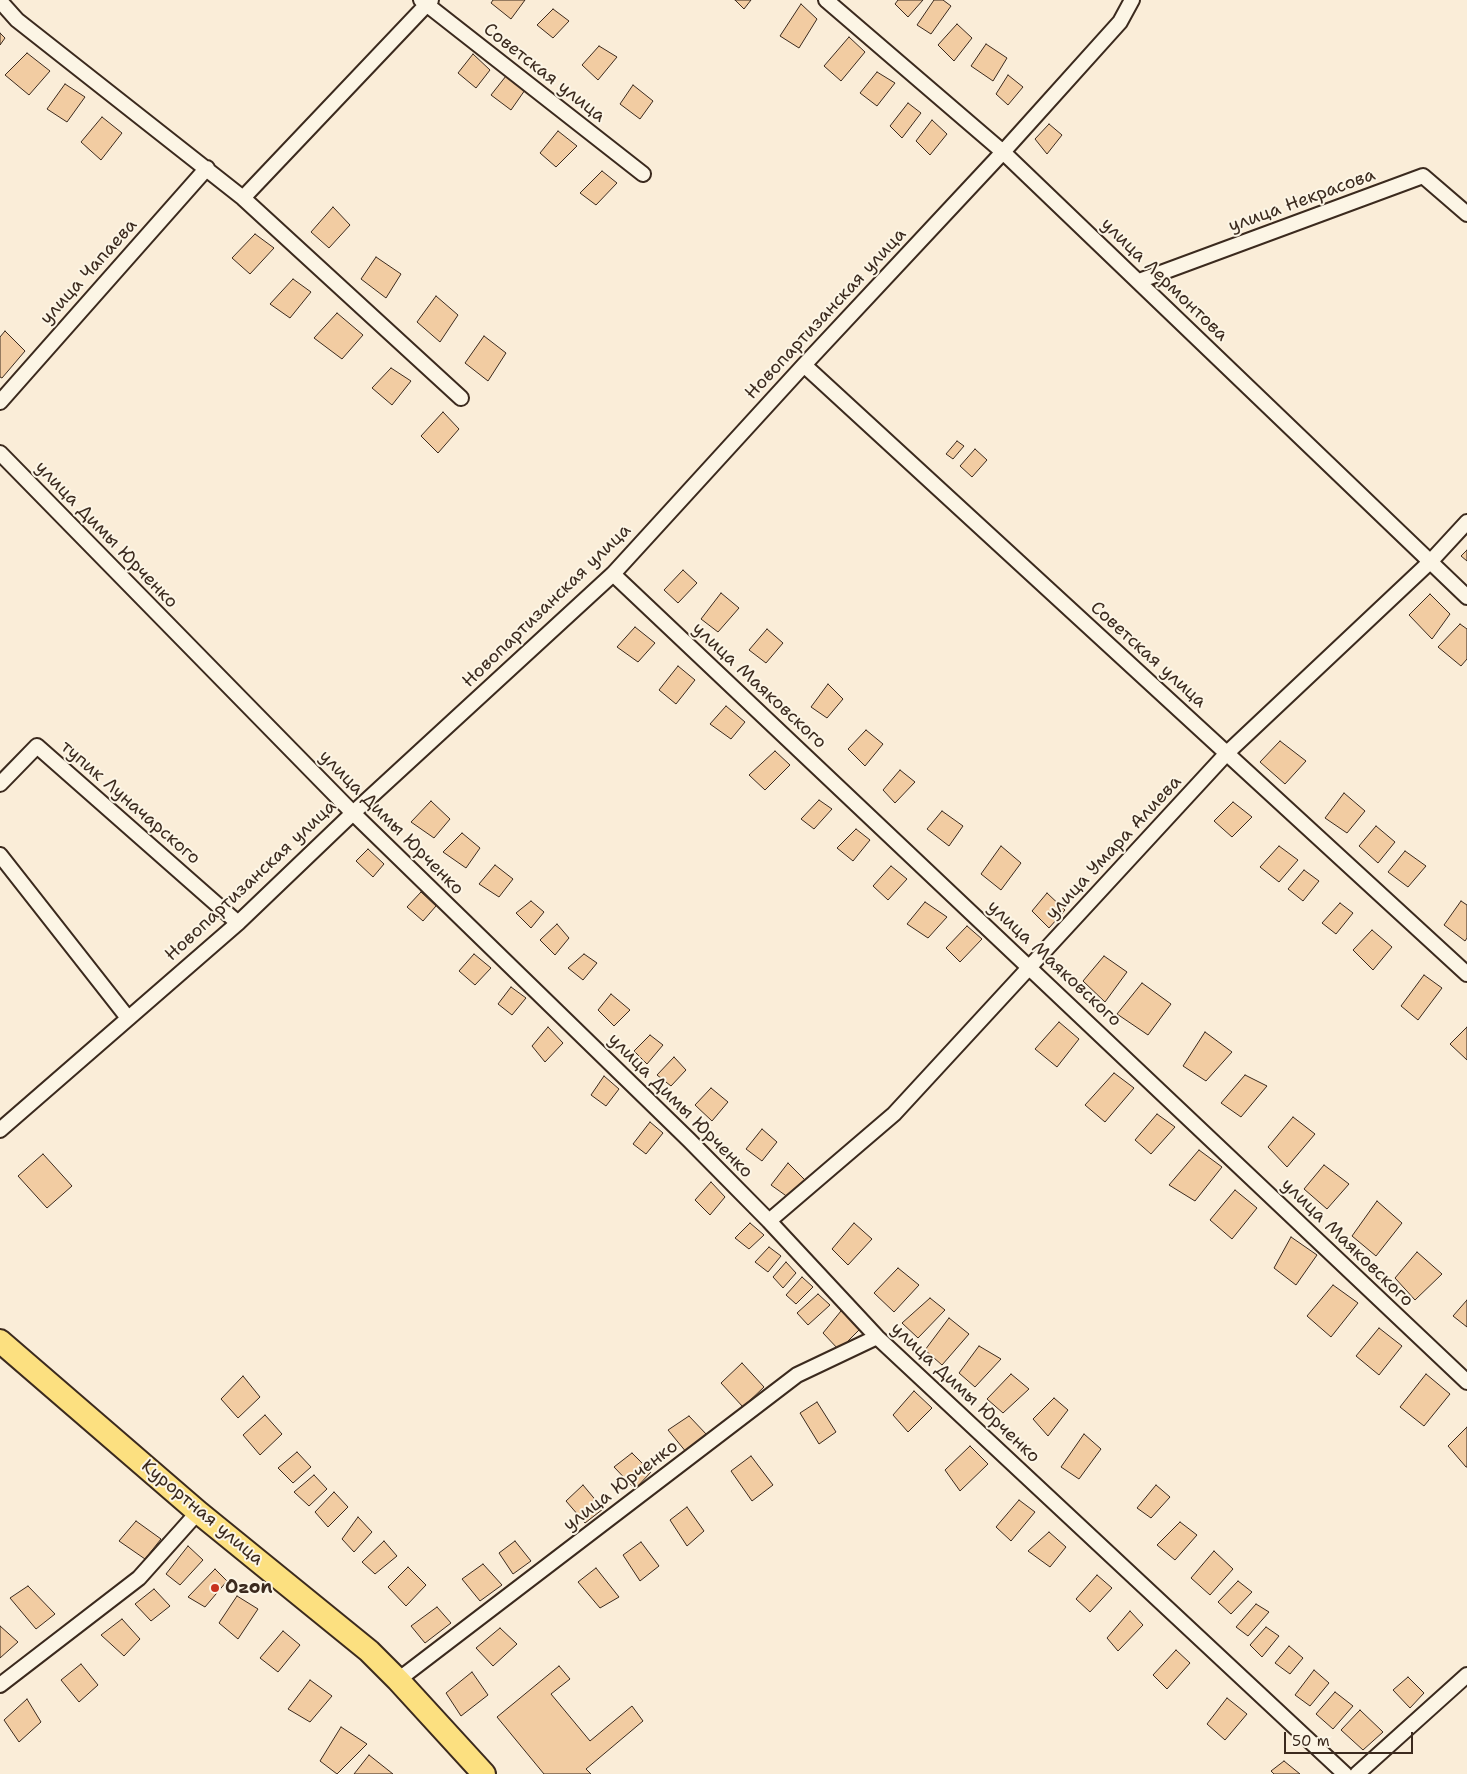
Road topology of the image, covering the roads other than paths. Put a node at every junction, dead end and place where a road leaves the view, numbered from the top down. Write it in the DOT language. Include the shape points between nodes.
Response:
graph roads {
  1 [pos="0,0"];
  2 [pos="826,0"];
  3 [pos="1132,0"];
  4 [pos="426,2"];
  5 [pos="1003,152"];
  6 [pos="207,168"];
  7 [pos="643,174"];
  8 [pos="243,198"];
  9 [pos="1467,214"];
  10 [pos="1139,281"];
  11 [pos="804,365"];
  12 [pos="461,398"];
  13 [pos="0,402"];
  14 [pos="0,452"];
  15 [pos="1467,522"];
  16 [pos="1431,561"];
  17 [pos="613,574"];
  18 [pos="1467,597"];
  19 [pos="1227,753"];
  20 [pos="0,784"];
  21 [pos="353,813"];
  22 [pos="0,855"];
  23 [pos="238,923"];
  24 [pos="1030,967"];
  25 [pos="1467,974"];
  26 [pos="128,1018"];
  27 [pos="0,1130"];
  28 [pos="769,1220"];
  29 [pos="877,1338"];
  30 [pos="0,1341"];
  31 [pos="1467,1382"];
  32 [pos="198,1512"];
  33 [pos="1467,1675"];
  34 [pos="398,1680"];
  35 [pos="0,1685"];
  36 [pos="482,1773"];
  37 [pos="1345,1774"];
  38 [pos="1357,1774"];
  1 -- 6 [label="street" via="17,20"];
  2 -- 5 [label="street, улица Лермонтова"];
  3 -- 5 [label="street, Новопартизанская улица" via="1120,22"];
  4 -- 7 [label="street, Советская улица"];
  4 -- 8 [label="street"];
  5 -- 10 [label="street, улица Лермонтова"];
  5 -- 11 [label="street, Новопартизанская улица"];
  6 -- 8 [label="street"];
  6 -- 13 [label="street, улица Чапаева"];
  8 -- 12 [label="street"];
  9 -- 10 [label="street, улица Некрасова" via="1424,176"];
  10 -- 16 [label="street, улица Лермонтова"];
  11 -- 17 [label="street, Новопартизанская улица"];
  11 -- 19 [label="street, Советская улица"];
  14 -- 21 [label="street, улица Димы Юрченко"];
  15 -- 16 [label="street, улица Умара Алиева"];
  16 -- 18 [label="street, улица Лермонтова"];
  16 -- 19 [label="street, улица Умара Алиева"];
  17 -- 21 [label="street, Новопартизанская улица"];
  17 -- 24 [label="street, улица Маяковского"];
  19 -- 24 [label="street, улица Умара Алиева"];
  19 -- 25 [label="street, Советская улица"];
  20 -- 23 [label="street, тупик Луначарского" via="37,746"];
  21 -- 23 [label="street, Новопартизанская улица"];
  21 -- 28 [label="street, улица Димы Юрченко"];
  22 -- 26 [label="street"];
  23 -- 26 [label="street, Новопартизанская улица"];
  24 -- 28 [label="street, улица Умара Алиева" via="894,1114"];
  24 -- 31 [label="street, улица Маяковского"];
  26 -- 27 [label="street, Новопартизанская улица"];
  28 -- 29 [label="street, улица Димы Юрченко"];
  29 -- 34 [label="street, улица Юрченко" via="797,1375"];
  29 -- 37 [label="street, улица Димы Юрченко"];
  30 -- 32 [label="main road, Курортная улица"];
  32 -- 34 [label="main road, Курортная улица" via="369,1651"];
  32 -- 35 [label="street" via="139,1578"];
  33 -- 38 [label="street"];
  34 -- 36 [label="main road, Курортная улица"];
}
